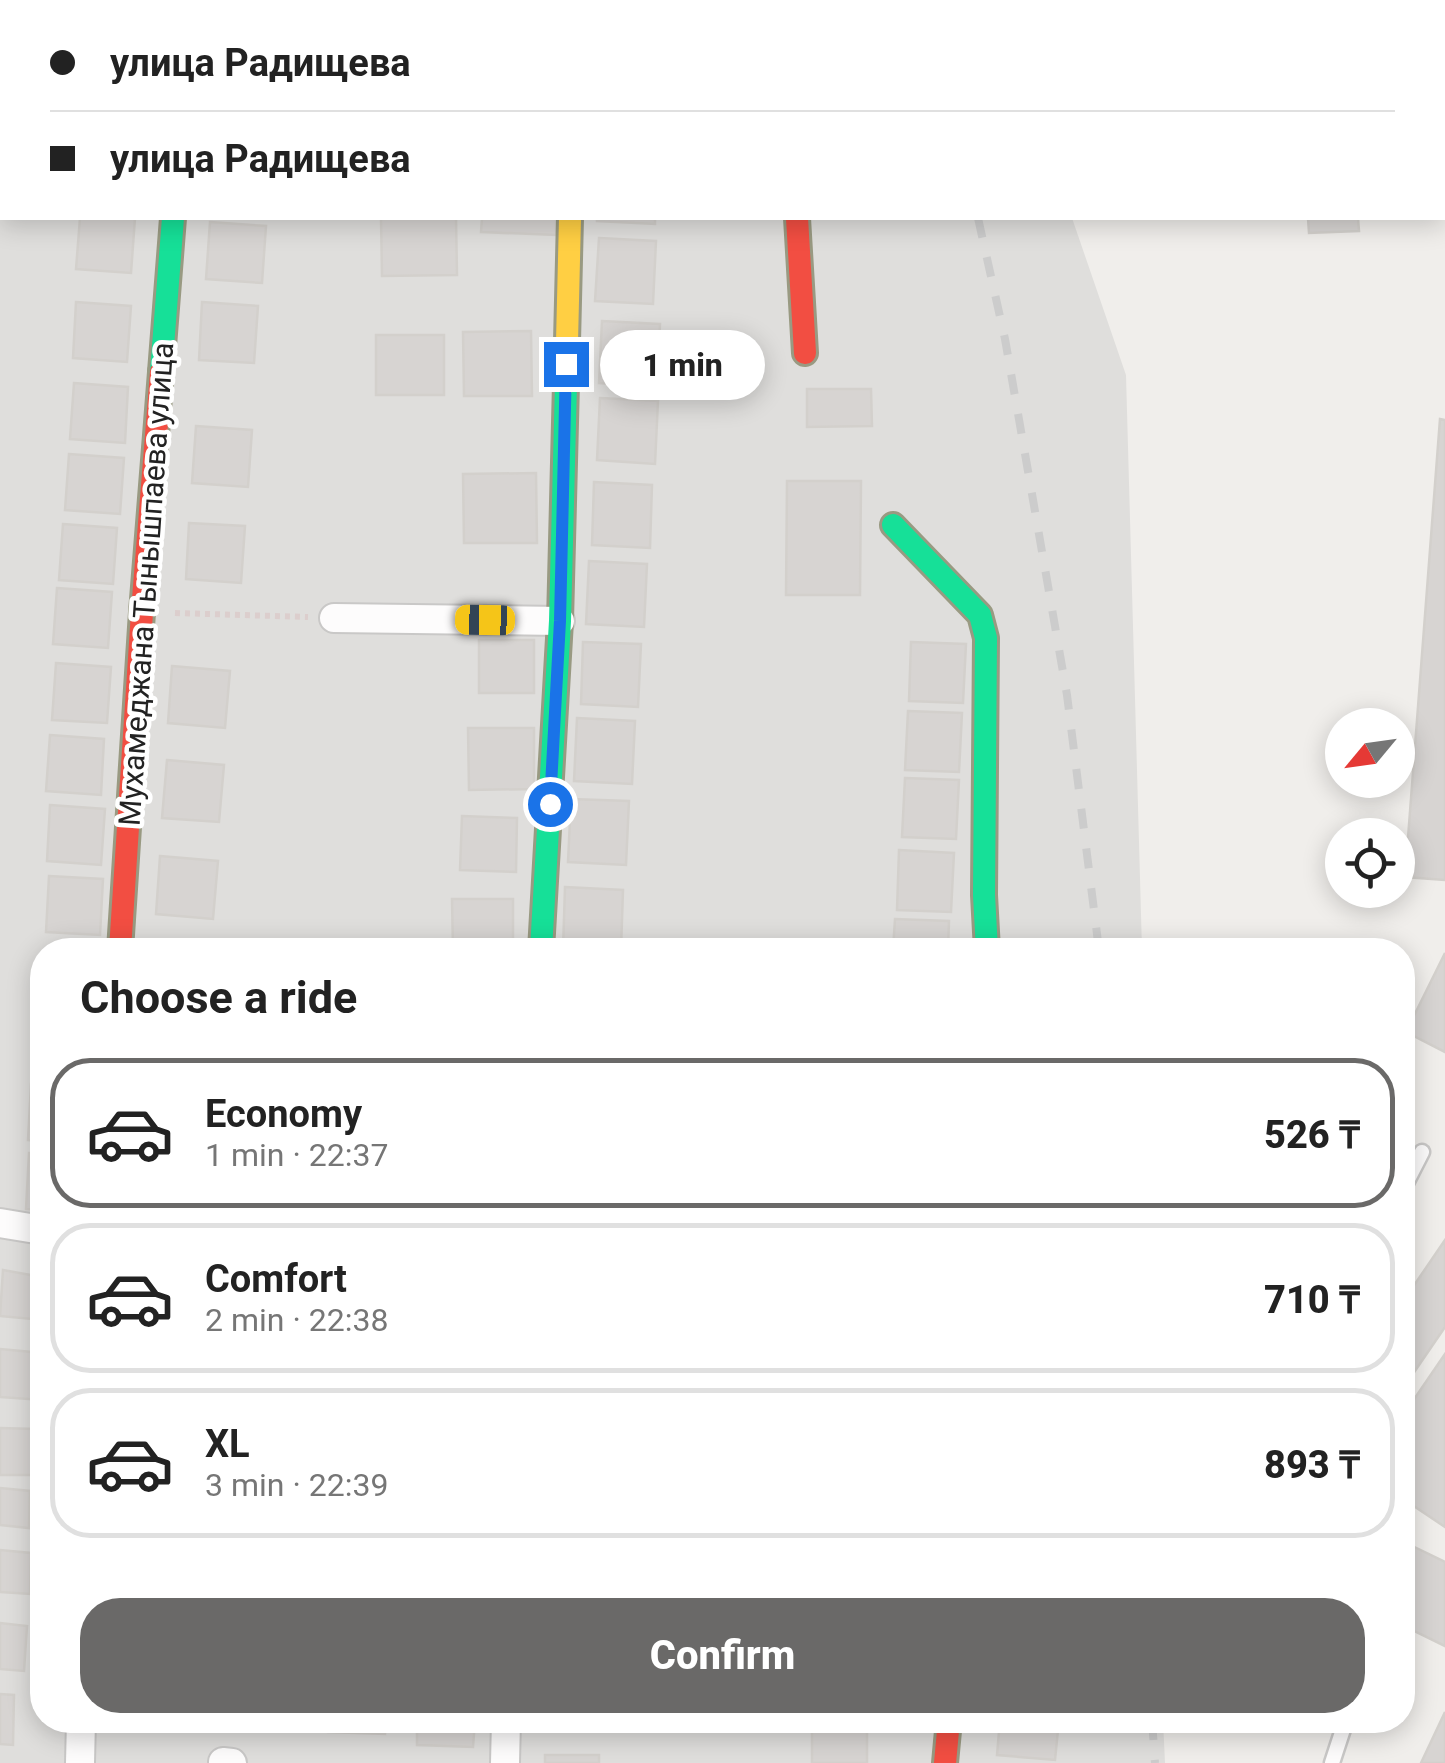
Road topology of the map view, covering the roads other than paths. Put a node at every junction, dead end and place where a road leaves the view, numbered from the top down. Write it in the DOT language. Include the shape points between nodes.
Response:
graph roads {
  1 [pos="173,220"];
  2 [pos="570,220"];
  3 [pos="797,220"];
  4 [pos="805,353"];
  5 [pos="893,525"];
  6 [pos="334,618"];
  7 [pos="560,621"];
  8 [pos="121,938"];
  9 [pos="542,938"];
  10 [pos="986,938"];
  11 [pos="1422,1152"];
  12 [pos="1415,1166"];
  13 [pos="0,1223"];
  14 [pos="30,1228"];
  15 [pos="81,1733"];
  16 [pos="505,1733"];
  17 [pos="948,1733"];
  18 [pos="1342,1733"];
  19 [pos="223,1762"];
  20 [pos="80,1763"];
  21 [pos="232,1763"];
  22 [pos="504,1763"];
  23 [pos="945,1763"];
  24 [pos="1332,1763"];
  1 -- 8 [label="street, Мухамеджана Тынышпаева улица"];
  2 -- 7 [label="street"];
  3 -- 4 [label="street"];
  5 -- 10 [label="street" via="980,615 986,638"];
  6 -- 7 [label="street"];
  7 -- 9 [label="street"];
  11 -- 12 [label="lane"];
  13 -- 14 [label="street"];
  15 -- 20 [label="street"];
  16 -- 22 [label="street"];
  17 -- 23 [label="street"];
  18 -- 24 [label="lane"];
  19 -- 21 [label="street"];
}
